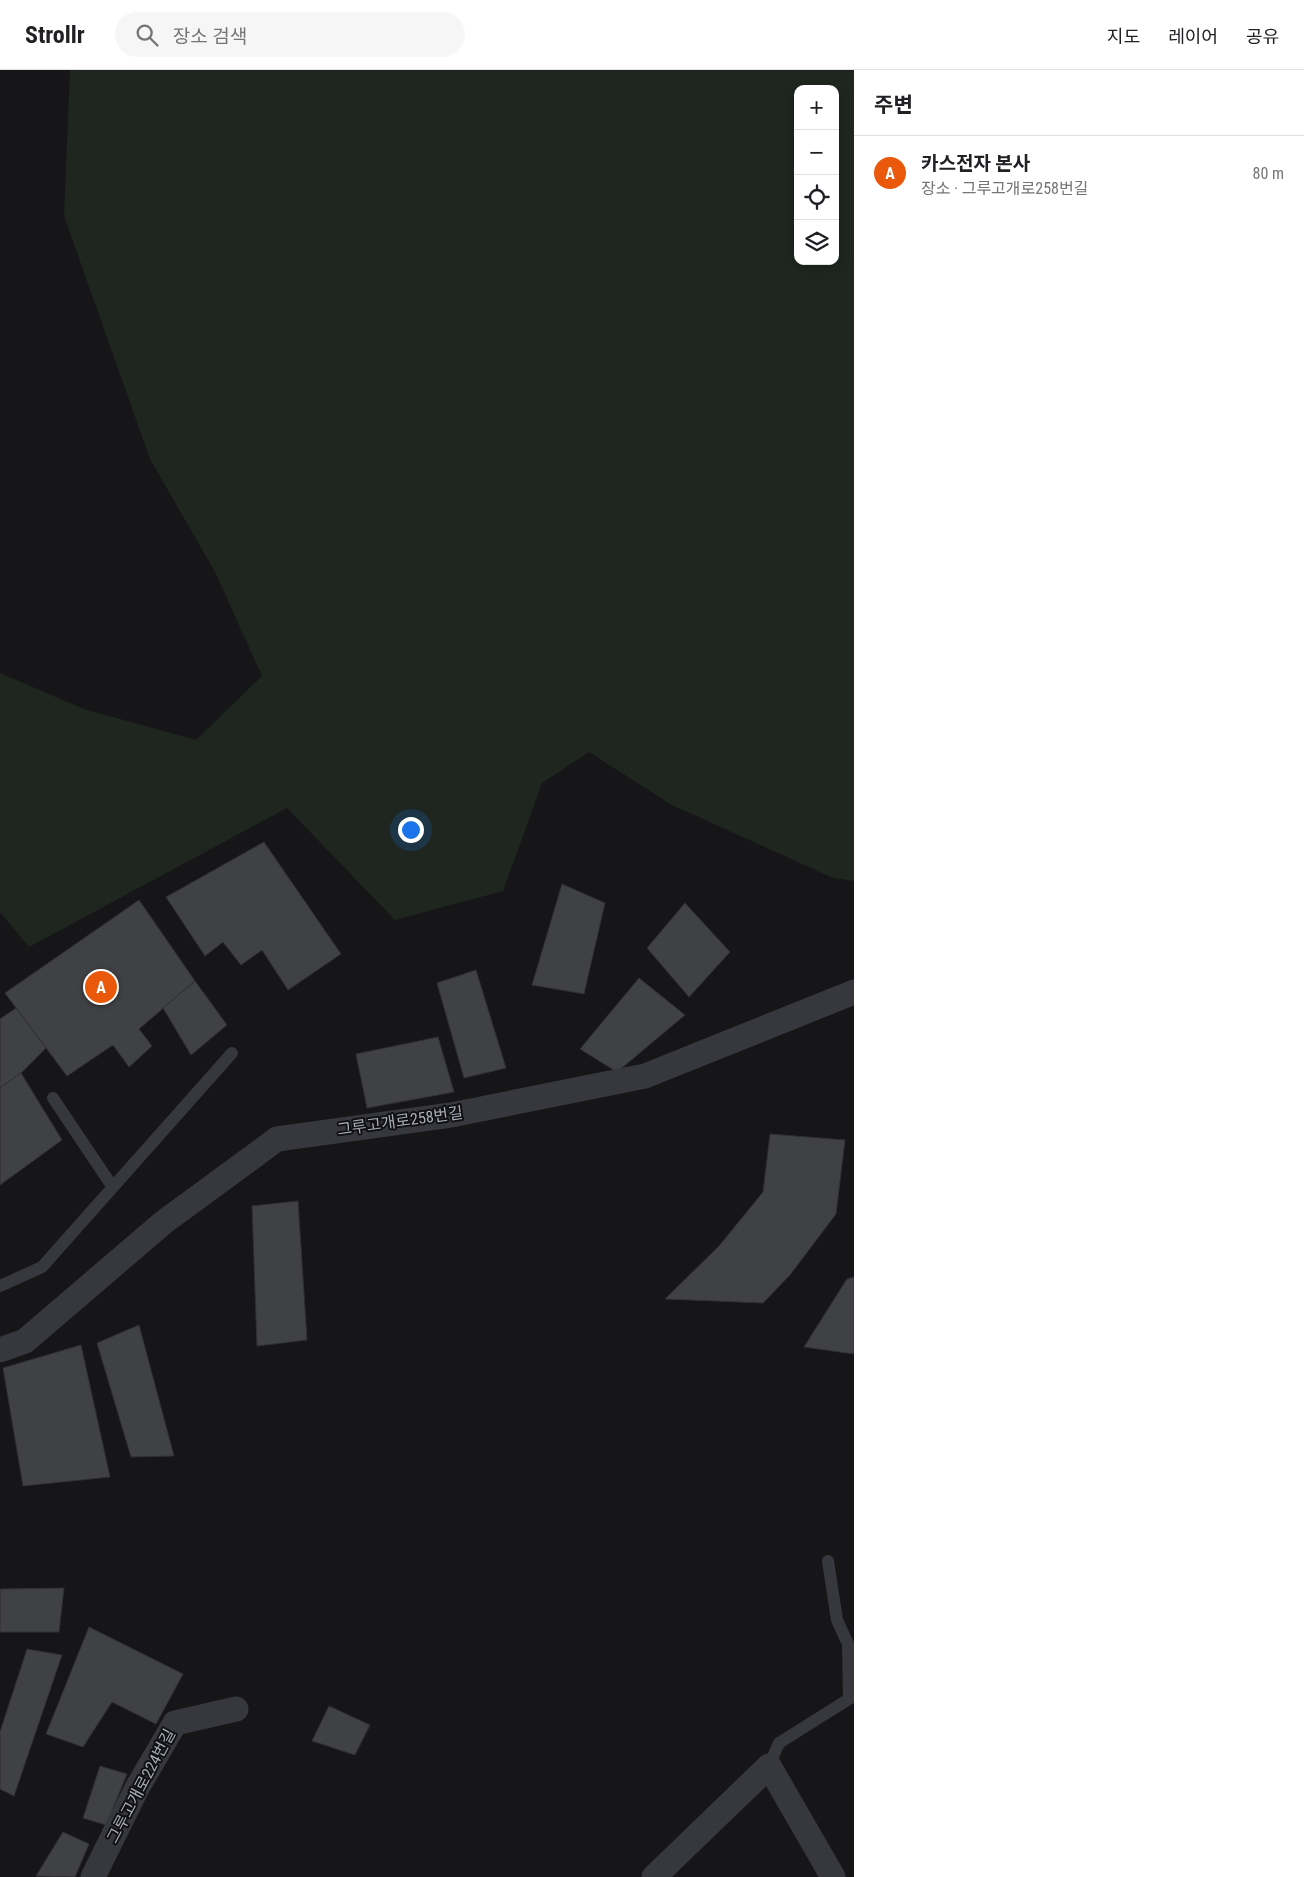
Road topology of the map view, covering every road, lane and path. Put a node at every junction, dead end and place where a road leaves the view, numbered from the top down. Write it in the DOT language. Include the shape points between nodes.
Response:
graph roads {
  1 [pos="854,992"];
  2 [pos="232,1053"];
  3 [pos="53,1098"];
  4 [pos="112,1186"];
  5 [pos="0,1286"];
  6 [pos="0,1350"];
  7 [pos="828,1561"];
  8 [pos="236,1709"];
  9 [pos="768,1766"];
  10 [pos="93,1877"];
  11 [pos="654,1877"];
  12 [pos="833,1877"];
  1 -- 6 [label="street, 그루고개로258번길" via="645,1076 451,1115 277,1138 164,1222 25,1341"];
  2 -- 4 [label="lane"];
  3 -- 4 [label="lane"];
  4 -- 5 [label="lane" via="42,1267"];
  7 -- 9 [label="lane" via="837,1620 848,1644 850,1699 779,1743"];
  8 -- 10 [label="street, 그루고개로224번길" via="175,1723 137,1788"];
  9 -- 11 [label="street"];
  9 -- 12 [label="street"];
}
